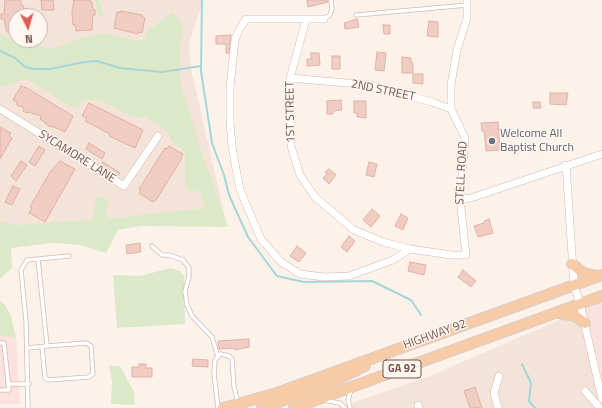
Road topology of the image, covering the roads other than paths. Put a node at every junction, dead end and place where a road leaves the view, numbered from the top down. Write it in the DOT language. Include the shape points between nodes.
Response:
graph roads {
  1 [pos="331,0"];
  2 [pos="468,2"];
  3 [pos="356,15"];
  4 [pos="324,19"];
  5 [pos="306,20"];
  6 [pos="290,78"];
  7 [pos="0,109"];
  8 [pos="451,109"];
  9 [pos="158,136"];
  10 [pos="602,154"];
  11 [pos="566,165"];
  12 [pos="460,199"];
  13 [pos="152,246"];
  14 [pos="410,248"];
  15 [pos="466,255"];
  16 [pos="69,256"];
  17 [pos="38,259"];
  18 [pos="572,264"];
  19 [pos="601,275"];
  20 [pos="574,285"];
  21 [pos="602,296"];
  22 [pos="580,304"];
  23 [pos="553,314"];
  24 [pos="585,324"];
  25 [pos="0,343"];
  26 [pos="47,346"];
  27 [pos="42,347"];
  28 [pos="27,348"];
  29 [pos="378,356"];
  30 [pos="218,357"];
  31 [pos="499,376"];
  32 [pos="8,384"];
  33 [pos="29,384"];
  34 [pos="352,387"];
  35 [pos="0,390"];
  36 [pos="585,391"];
  37 [pos="324,397"];
  38 [pos="602,399"];
  39 [pos="238,404"];
  40 [pos="28,408"];
  41 [pos="218,408"];
  42 [pos="223,408"];
  43 [pos="262,408"];
  44 [pos="294,408"];
  45 [pos="346,408"];
  46 [pos="350,408"];
  47 [pos="498,408"];
  48 [pos="600,408"];
  1 -- 4 [label="lane" via="330,15"];
  2 -- 3 [label="lane"];
  2 -- 8 [label="street, STELL ROAD" via="463,33 453,67"];
  4 -- 5 [label="street"];
  5 -- 6 [label="street, 1ST STREET"];
  5 -- 14 [label="street" via="246,19 235,39 230,88 232,147 240,190 261,239 281,262 300,274 324,277 349,276 376,267 393,260"];
  6 -- 8 [label="street, 2ND STREET" via="370,85"];
  6 -- 14 [label="street, 1ST STREET" via="291,146 300,175 327,208 354,230 383,242"];
  7 -- 9 [label="street, SYCAMORE LANE" via="124,186"];
  8 -- 12 [label="street, STELL ROAD" via="465,138"];
  10 -- 11 [label="street"];
  11 -- 12 [label="street" via="471,198"];
  11 -- 18 [label="street"];
  12 -- 15 [label="street, STELL ROAD"];
  13 -- 30 [label="lane" via="162,255 183,260 189,268 185,291 187,305 192,316 212,337"];
  14 -- 15 [label="street, 1ST STREET"];
  16 -- 17 [label="lane"];
  17 -- 26 [label="lane"];
  17 -- 28 [label="lane" via="27,260 21,270"];
  18 -- 19 [label="main road" via="584,273"];
  18 -- 20 [label="street"];
  19 -- 20 [label="main road, HIGHWAY 92 / GA 92"];
  20 -- 22 [label="street"];
  20 -- 29 [label="main road, HIGHWAY 92 / GA 92"];
  21 -- 22 [label="main road, HIGHWAY 92 / GA 92"];
  22 -- 23 [label="main road, HIGHWAY 92 / GA 92"];
  22 -- 24 [label="street"];
  23 -- 24 [label="main road" via="570,314"];
  23 -- 34 [label="main road, HIGHWAY 92 / GA 92"];
  24 -- 38 [label="street"];
  25 -- 32 [label="lane" via="4,344"];
  26 -- 27 [label="lane"];
  26 -- 27 [label="lane" via="86,343 91,346 93,374 89,377 48,380 45,378"];
  27 -- 28 [label="lane"];
  28 -- 33 [label="lane"];
  29 -- 39 [label="main road, HIGHWAY 92 / GA 92" via="277,393"];
  29 -- 43 [label="main road" via="339,380"];
  30 -- 39 [label="lane" via="220,354 232,359"];
  30 -- 41 [label="lane" via="214,373"];
  31 -- 47 [label="street" via="494,393"];
  32 -- 33 [label="lane"];
  32 -- 35 [label="lane" via="9,390"];
  33 -- 40 [label="lane"];
  34 -- 37 [label="main road, HIGHWAY 92 / GA 92"];
  34 -- 46 [label="lane" via="348,400"];
  36 -- 48 [label="street"];
  37 -- 44 [label="main road, HIGHWAY 92 / GA 92"];
  37 -- 45 [label="lane"];
  39 -- 42 [label="main road, HIGHWAY 92 / GA 92"];
}
